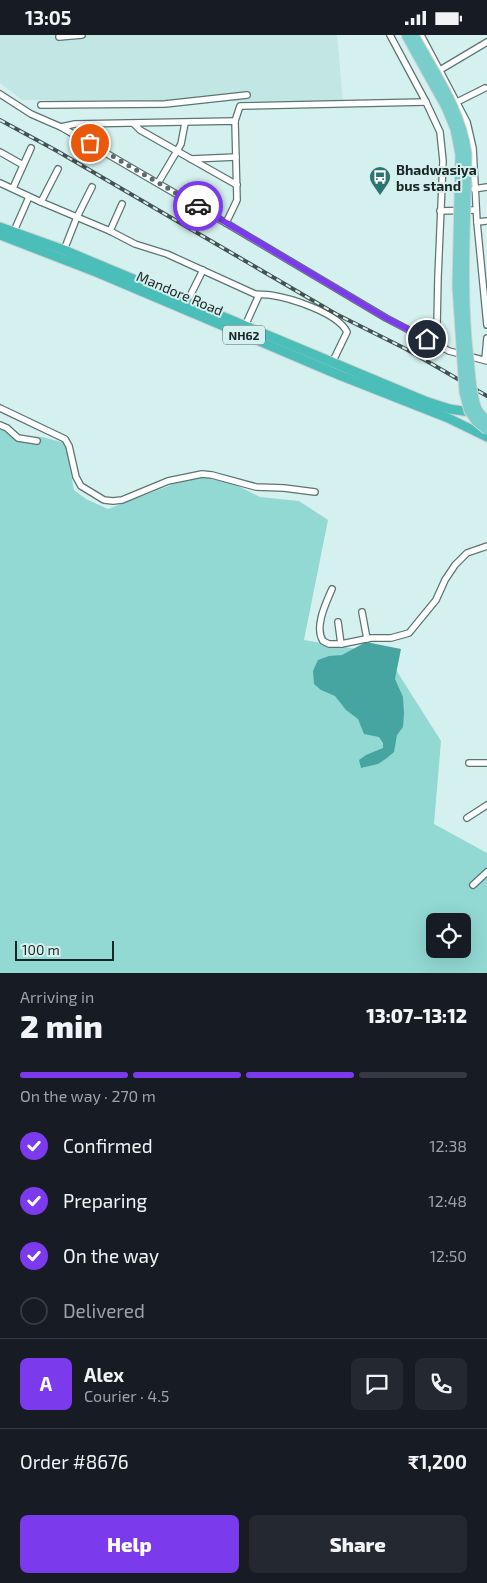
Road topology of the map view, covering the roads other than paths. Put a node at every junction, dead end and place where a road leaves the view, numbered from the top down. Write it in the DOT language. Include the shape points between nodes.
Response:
graph roads {
  1 [pos="82,35"];
  2 [pos="390,35"];
  3 [pos="406,35"];
  4 [pos="430,35"];
  5 [pos="419,36"];
  6 [pos="59,37"];
  7 [pos="487,42"];
  8 [pos="440,70"];
  9 [pos="486,89"];
  10 [pos="0,94"];
  11 [pos="247,95"];
  12 [pos="426,102"];
  13 [pos="457,102"];
  14 [pos="41,105"];
  15 [pos="235,121"];
  16 [pos="184,123"];
  17 [pos="134,124"];
  18 [pos="61,127"];
  19 [pos="31,148"];
  20 [pos="178,151"];
  21 [pos="0,152"];
  22 [pos="236,157"];
  23 [pos="191,159"];
  24 [pos="23,165"];
  25 [pos="58,169"];
  26 [pos="0,183"];
  27 [pos="158,183"];
  28 [pos="237,185"];
  29 [pos="92,187"];
  30 [pos="487,187"];
  31 [pos="13,188"];
  32 [pos="474,189"];
  33 [pos="29,197"];
  34 [pos="41,202"];
  35 [pos="122,204"];
  36 [pos="476,210"];
  37 [pos="440,211"];
  38 [pos="77,217"];
  39 [pos="487,221"];
  40 [pos="477,222"];
  41 [pos="226,223"];
  42 [pos="0,227"];
  43 [pos="14,231"];
  44 [pos="110,231"];
  45 [pos="0,235"];
  46 [pos="64,250"];
  47 [pos="484,256"];
  48 [pos="203,270"];
  49 [pos="486,292"];
  50 [pos="259,295"];
  51 [pos="187,302"];
  52 [pos="487,325"];
  53 [pos="245,326"];
  54 [pos="487,338"];
  55 [pos="440,346"];
  56 [pos="486,361"];
  57 [pos="332,363"];
  58 [pos="0,408"];
  59 [pos="487,416"];
  60 [pos="487,421"];
  61 [pos="0,425"];
  62 [pos="487,430"];
  63 [pos="487,437"];
  64 [pos="37,441"];
  65 [pos="315,492"];
  66 [pos="487,546"];
  67 [pos="332,589"];
  68 [pos="362,612"];
  69 [pos="338,622"];
  70 [pos="367,639"];
  71 [pos="341,644"];
  72 [pos="469,763"];
  73 [pos="487,763"];
  74 [pos="487,805"];
  75 [pos="466,818"];
  76 [pos="487,872"];
  77 [pos="474,885"];
  1 -- 6 [label="street"];
  2 -- 12 [label="street"];
  3 -- 62 [label="main road, bridge" via="455,129 460,154 457,286 464,392 469,411"];
  4 -- 5 [label="street"];
  5 -- 8 [label="street"];
  5 -- 60 [label="main road, bridge" via="465,137 466,330 473,393 477,408"];
  7 -- 8 [label="street"];
  8 -- 13 [label="street"];
  9 -- 13 [label="street"];
  10 -- 18 [label="street" via="31,114"];
  11 -- 14 [label="street" via="148,104"];
  12 -- 15 [label="street" via="240,107"];
  12 -- 37 [label="street" via="440,132 443,161"];
  13 -- 32 [label="street" via="467,122 473,149"];
  15 -- 16 [label="street"];
  15 -- 22 [label="street"];
  16 -- 17 [label="street"];
  16 -- 20 [label="street"];
  17 -- 18 [label="street"];
  17 -- 20 [label="street"];
  18 -- 27 [label="street"];
  19 -- 24 [label="street"];
  20 -- 23 [label="street"];
  20 -- 27 [label="street"];
  21 -- 24 [label="street"];
  22 -- 23 [label="street"];
  22 -- 28 [label="street"];
  23 -- 28 [label="street"];
  24 -- 31 [label="street"];
  25 -- 34 [label="street"];
  26 -- 31 [label="street"];
  27 -- 41 [label="street"];
  28 -- 41 [label="street" via="237,200"];
  29 -- 38 [label="street"];
  30 -- 32 [label="street"];
  31 -- 33 [label="street"];
  32 -- 36 [label="street"];
  33 -- 34 [label="street"];
  33 -- 43 [label="street"];
  34 -- 38 [label="street"];
  35 -- 44 [label="street"];
  36 -- 37 [label="street"];
  36 -- 40 [label="street"];
  37 -- 55 [label="street" via="437,325"];
  38 -- 44 [label="street"];
  38 -- 46 [label="street"];
  39 -- 40 [label="street"];
  40 -- 47 [label="street"];
  41 -- 55 [label="street" via="386,318"];
  42 -- 43 [label="highway, Mandore Road / NH62"];
  43 -- 46 [label="highway, Mandore Road / NH62"];
  44 -- 48 [label="street" via="134,244"];
  45 -- 63 [label="highway, Mandore Road / NH62" via="448,418"];
  46 -- 51 [label="highway, Mandore Road / NH62"];
  47 -- 49 [label="street"];
  48 -- 50 [label="street"];
  48 -- 51 [label="street"];
  49 -- 52 [label="street"];
  50 -- 53 [label="street"];
  50 -- 57 [label="street" via="296,300 342,323 347,332"];
  51 -- 53 [label="highway, Mandore Road / NH62"];
  53 -- 57 [label="highway, Mandore Road / NH62"];
  54 -- 56 [label="street"];
  55 -- 56 [label="street"];
  57 -- 59 [label="highway, Mandore Road / NH62" via="425,401"];
  58 -- 65 [label="street" via="65,439 81,486 104,500 122,500 168,481 202,474 256,487"];
  61 -- 64 [label="street" via="18,438"];
  66 -- 70 [label="street" via="467,553 455,565 436,600 409,633"];
  67 -- 71 [label="street" via="322,618 321,638 328,643"];
  68 -- 70 [label="street"];
  69 -- 71 [label="street"];
  70 -- 71 [label="street"];
  72 -- 73 [label="street"];
  74 -- 75 [label="street"];
  76 -- 77 [label="street"];
}
